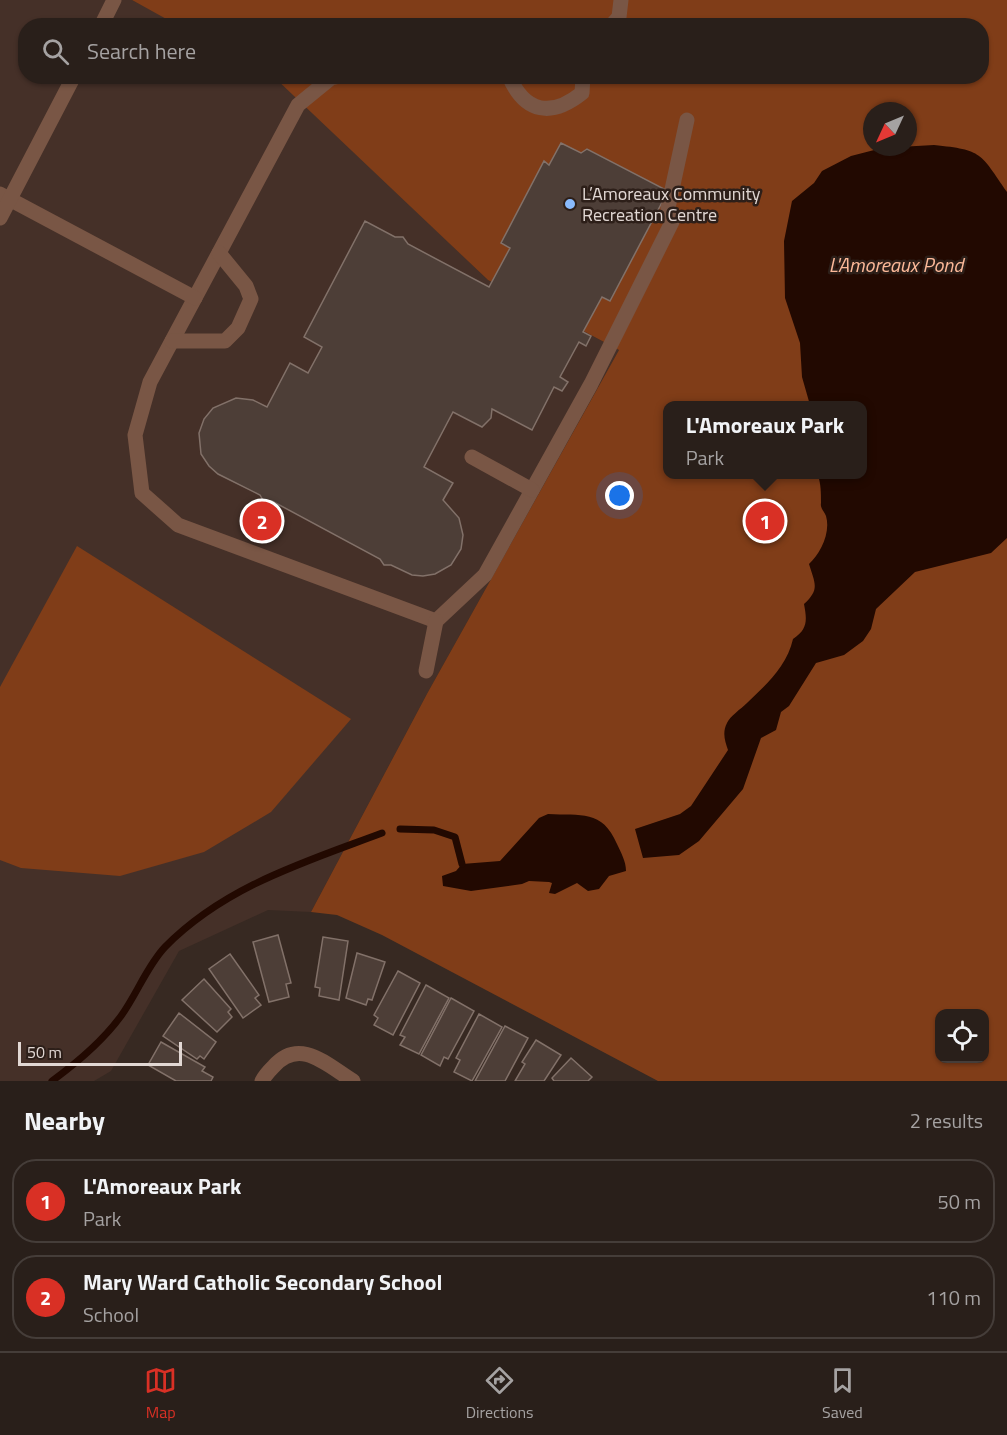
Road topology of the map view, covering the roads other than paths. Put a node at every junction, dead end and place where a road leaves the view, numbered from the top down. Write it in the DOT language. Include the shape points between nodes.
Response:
graph roads {
  1 [pos="114,0"];
  2 [pos="621,0"];
  3 [pos="105,18"];
  4 [pos="618,18"];
  5 [pos="69,84"];
  6 [pos="324,84"];
  7 [pos="512,84"];
  8 [pos="583,84"];
  9 [pos="687,120"];
  10 [pos="5,196"];
  11 [pos="0,218"];
  12 [pos="219,253"];
  13 [pos="195,298"];
  14 [pos="172,341"];
  15 [pos="472,457"];
  16 [pos="532,490"];
  17 [pos="436,621"];
  18 [pos="426,670"];
  19 [pos="262,1081"];
  20 [pos="353,1081"];
  1 -- 3 [label="street"];
  2 -- 4 [label="street"];
  5 -- 10 [label="street"];
  6 -- 12 [label="street" via="298,105"];
  7 -- 8 [label="street" via="526,101 545,110 567,105 582,93"];
  9 -- 16 [label="street" via="668,208 672,222 591,384"];
  10 -- 11 [label="street"];
  10 -- 13 [label="street"];
  12 -- 13 [label="street"];
  12 -- 14 [label="street" via="246,286 251,299 238,328 225,341"];
  13 -- 14 [label="street"];
  14 -- 17 [label="street" via="150,382 135,435 142,493 178,525"];
  15 -- 16 [label="street"];
  16 -- 17 [label="street" via="485,575"];
  17 -- 18 [label="street"];
  19 -- 20 [label="street" via="283,1055 296,1052 312,1056"];
}
